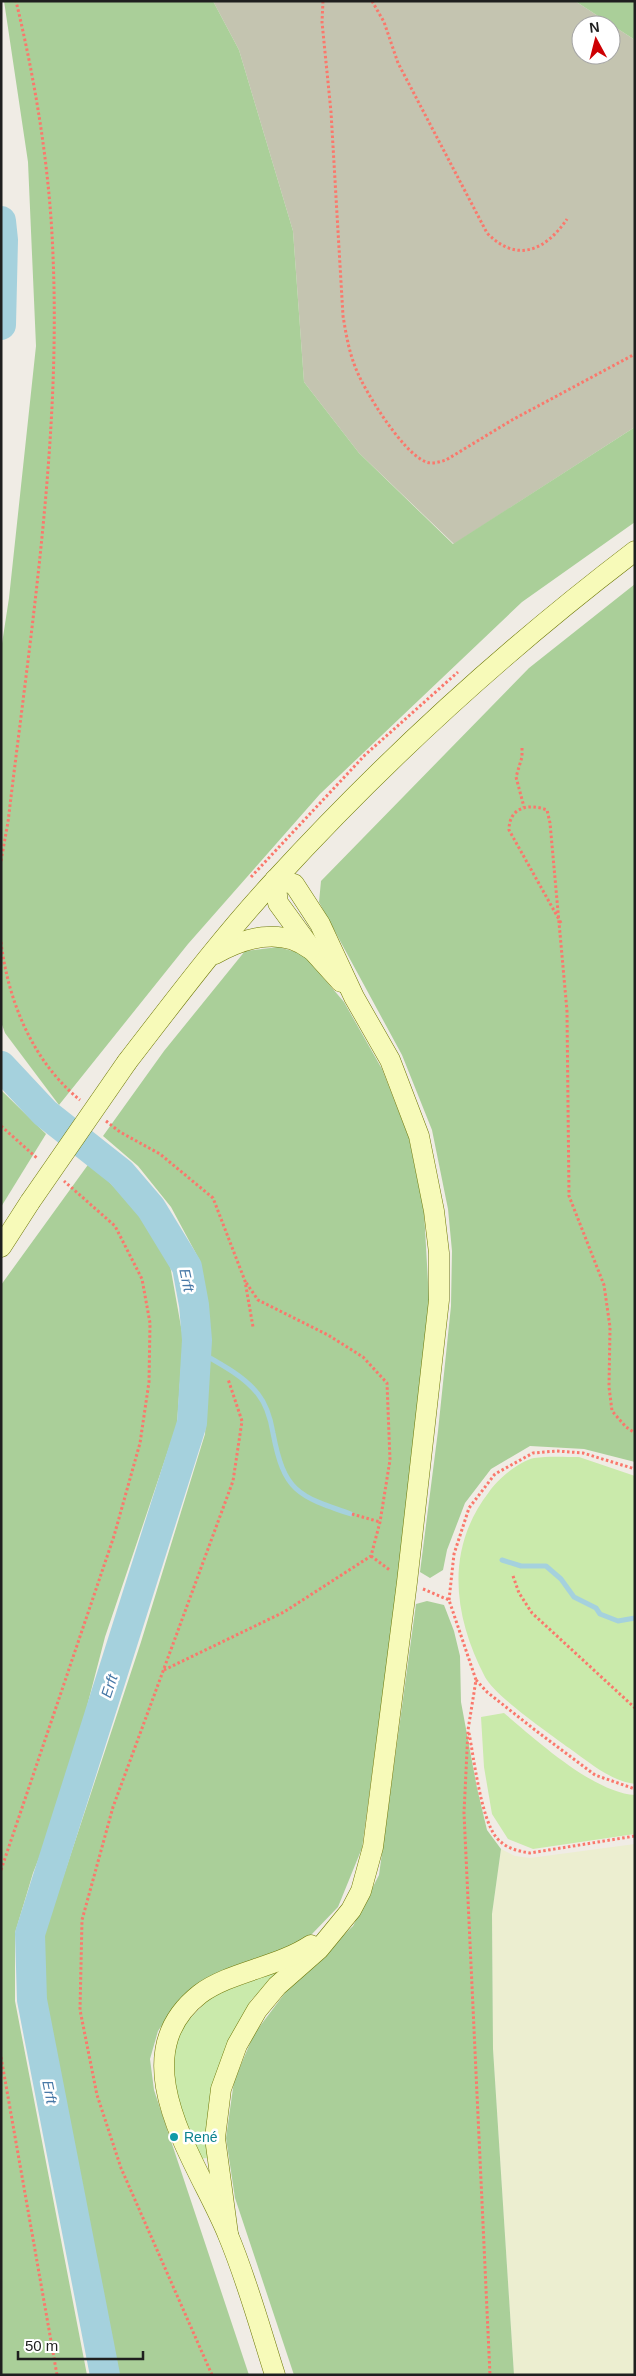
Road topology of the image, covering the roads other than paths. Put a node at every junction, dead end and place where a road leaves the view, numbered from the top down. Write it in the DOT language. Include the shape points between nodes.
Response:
graph roads {
  1 [pos="635,551"];
  2 [pos="275,880"];
  3 [pos="312,951"];
  4 [pos="209,957"];
  5 [pos="354,996"];
  6 [pos="1,1247"];
  7 [pos="340,1926"];
  8 [pos="228,2234"];
  9 [pos="275,2375"];
  1 -- 2 [label="main road" via="550,617 466,690"];
  2 -- 3 [label="main road" via="278,903"];
  2 -- 4 [label="main road"];
  2 -- 5 [label="main road" via="294,884 320,924"];
  3 -- 4 [label="main road" via="293,940 266,937 235,944"];
  3 -- 5 [label="main road"];
  4 -- 6 [label="main road, bridge" via="127,1062"];
  5 -- 7 [label="main road" via="390,1060 419,1136 434,1211 439,1253 439,1300 373,1847 361,1890"];
  7 -- 8 [label="main road" via="277,1986 257,2010 237,2045 221,2089 215,2138"];
  7 -- 8 [label="main road" via="300,1952 222,1982 200,1994 180,2016 168,2040 164,2067 168,2101 188,2154"];
  8 -- 9 [label="main road"];
}
